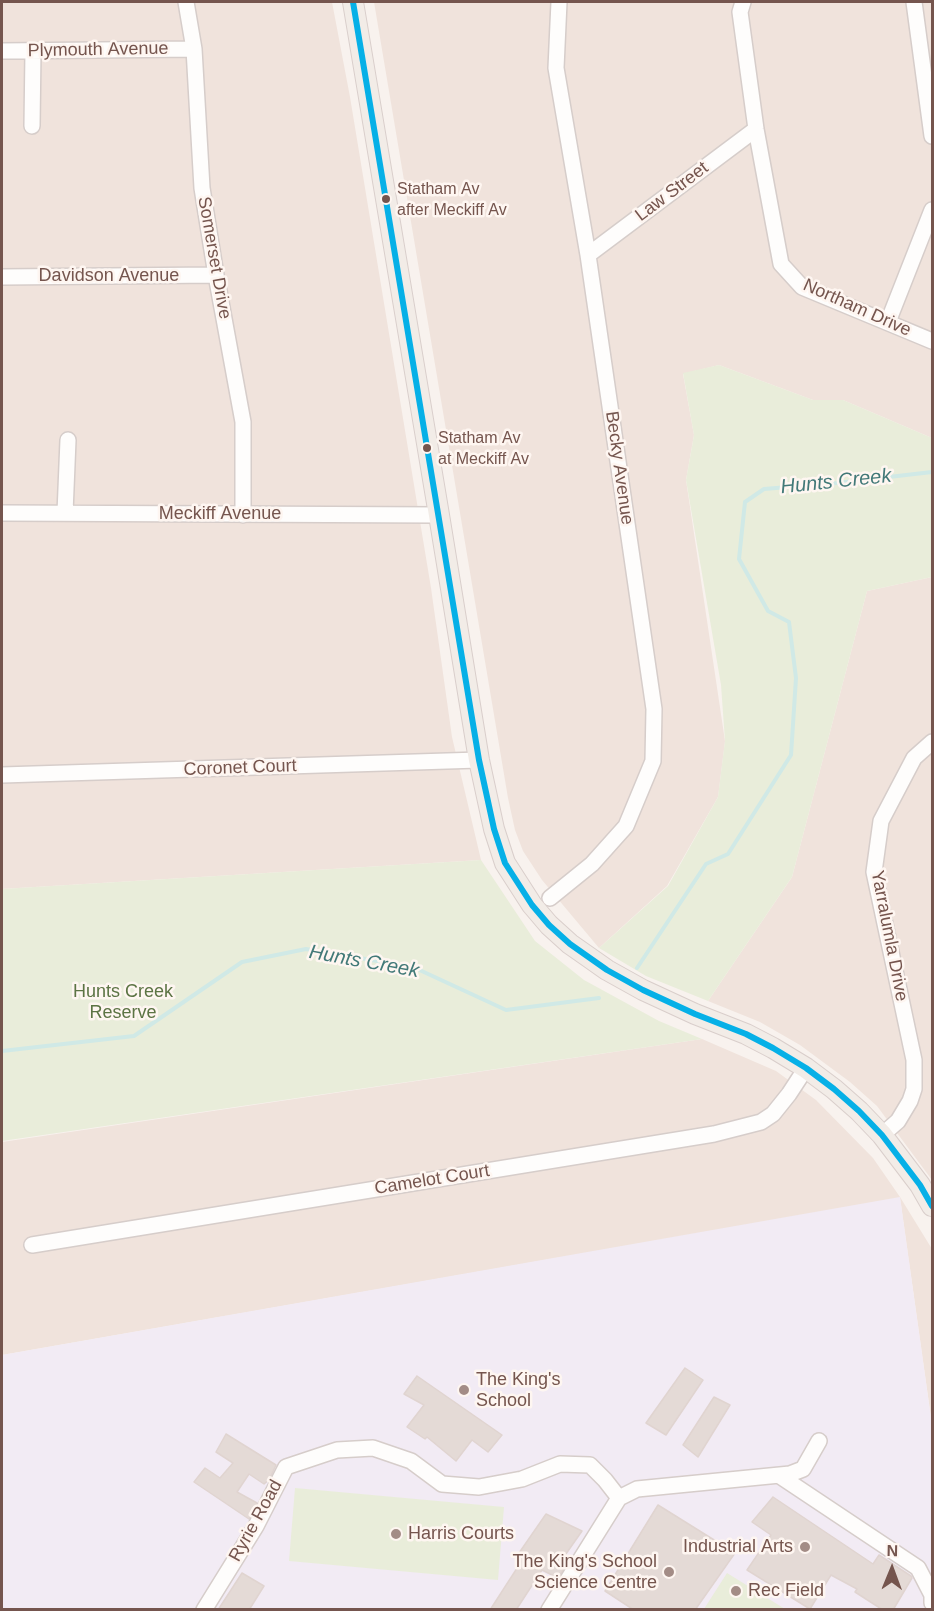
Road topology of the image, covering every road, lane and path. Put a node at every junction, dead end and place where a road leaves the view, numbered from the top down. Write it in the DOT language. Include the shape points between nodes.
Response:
graph roads {
  1 [pos="186,2"];
  2 [pos="353,2"];
  3 [pos="559,2"];
  4 [pos="743,2"];
  5 [pos="914,2"];
  6 [pos="194,49"];
  7 [pos="2,51"];
  8 [pos="33,51"];
  9 [pos="32,126"];
  10 [pos="756,129"];
  11 [pos="933,136"];
  12 [pos="933,210"];
  13 [pos="588,255"];
  14 [pos="216,275"];
  15 [pos="2,277"];
  16 [pos="888,322"];
  17 [pos="933,341"];
  18 [pos="68,440"];
  19 [pos="2,513"];
  20 [pos="65,513"];
  21 [pos="243,514"];
  22 [pos="440,515"];
  23 [pos="933,742"];
  24 [pos="479,760"];
  25 [pos="2,775"];
  26 [pos="550,898"];
  27 [pos="806,1068"];
  28 [pos="882,1135"];
  29 [pos="933,1206"];
  30 [pos="32,1245"];
  31 [pos="819,1440"];
  32 [pos="780,1476"];
  33 [pos="619,1498"];
  34 [pos="933,1603"];
  35 [pos="204,1610"];
  36 [pos="549,1610"];
  1 -- 6 [label="street, Somerset Drive"];
  2 -- 22 [label="main road"];
  3 -- 13 [label="street, Becky Avenue" via="556,68"];
  4 -- 10 [label="street, Northam Drive" via="740,12"];
  5 -- 11 [label="street"];
  6 -- 8 [label="street, Plymouth Avenue"];
  6 -- 14 [label="street, Somerset Drive" via="202,188"];
  7 -- 8 [label="street, Plymouth Avenue"];
  8 -- 9 [label="street"];
  10 -- 13 [label="street, Law Street"];
  10 -- 16 [label="street, Northam Drive" via="781,264 802,287"];
  12 -- 16 [label="street"];
  13 -- 26 [label="street, Becky Avenue" via="654,709 653,761 626,826 592,864"];
  14 -- 15 [label="street, Davidson Avenue"];
  14 -- 21 [label="street, Somerset Drive" via="243,422"];
  16 -- 17 [label="street, Northam Drive"];
  18 -- 20 [label="street"];
  19 -- 20 [label="street, Meckiff Avenue"];
  20 -- 21 [label="street, Meckiff Avenue"];
  21 -- 22 [label="street, Meckiff Avenue"];
  22 -- 24 [label="main road"];
  23 -- 28 [label="street, Yarralumla Drive" via="914,758 881,822 874,872 914,1060 910,1101 898,1121"];
  24 -- 25 [label="street, Coronet Court"];
  24 -- 27 [label="main road" via="505,863 549,925 607,970 669,1002 746,1034"];
  27 -- 28 [label="main road" via="859,1110"];
  27 -- 30 [label="street, Camelot Court" via="773,1114 761,1122 714,1134"];
  28 -- 29 [label="main road"];
  31 -- 32 [label="street" via="803,1469"];
  32 -- 33 [label="street" via="637,1489"];
  32 -- 34 [label="street" via="918,1568"];
  33 -- 35 [label="street, Ryrie Road" via="590,1465 560,1464 522,1479 479,1487 442,1484 411,1461 373,1448 338,1450 286,1467 256,1526"];
  33 -- 36 [label="street"];
}
